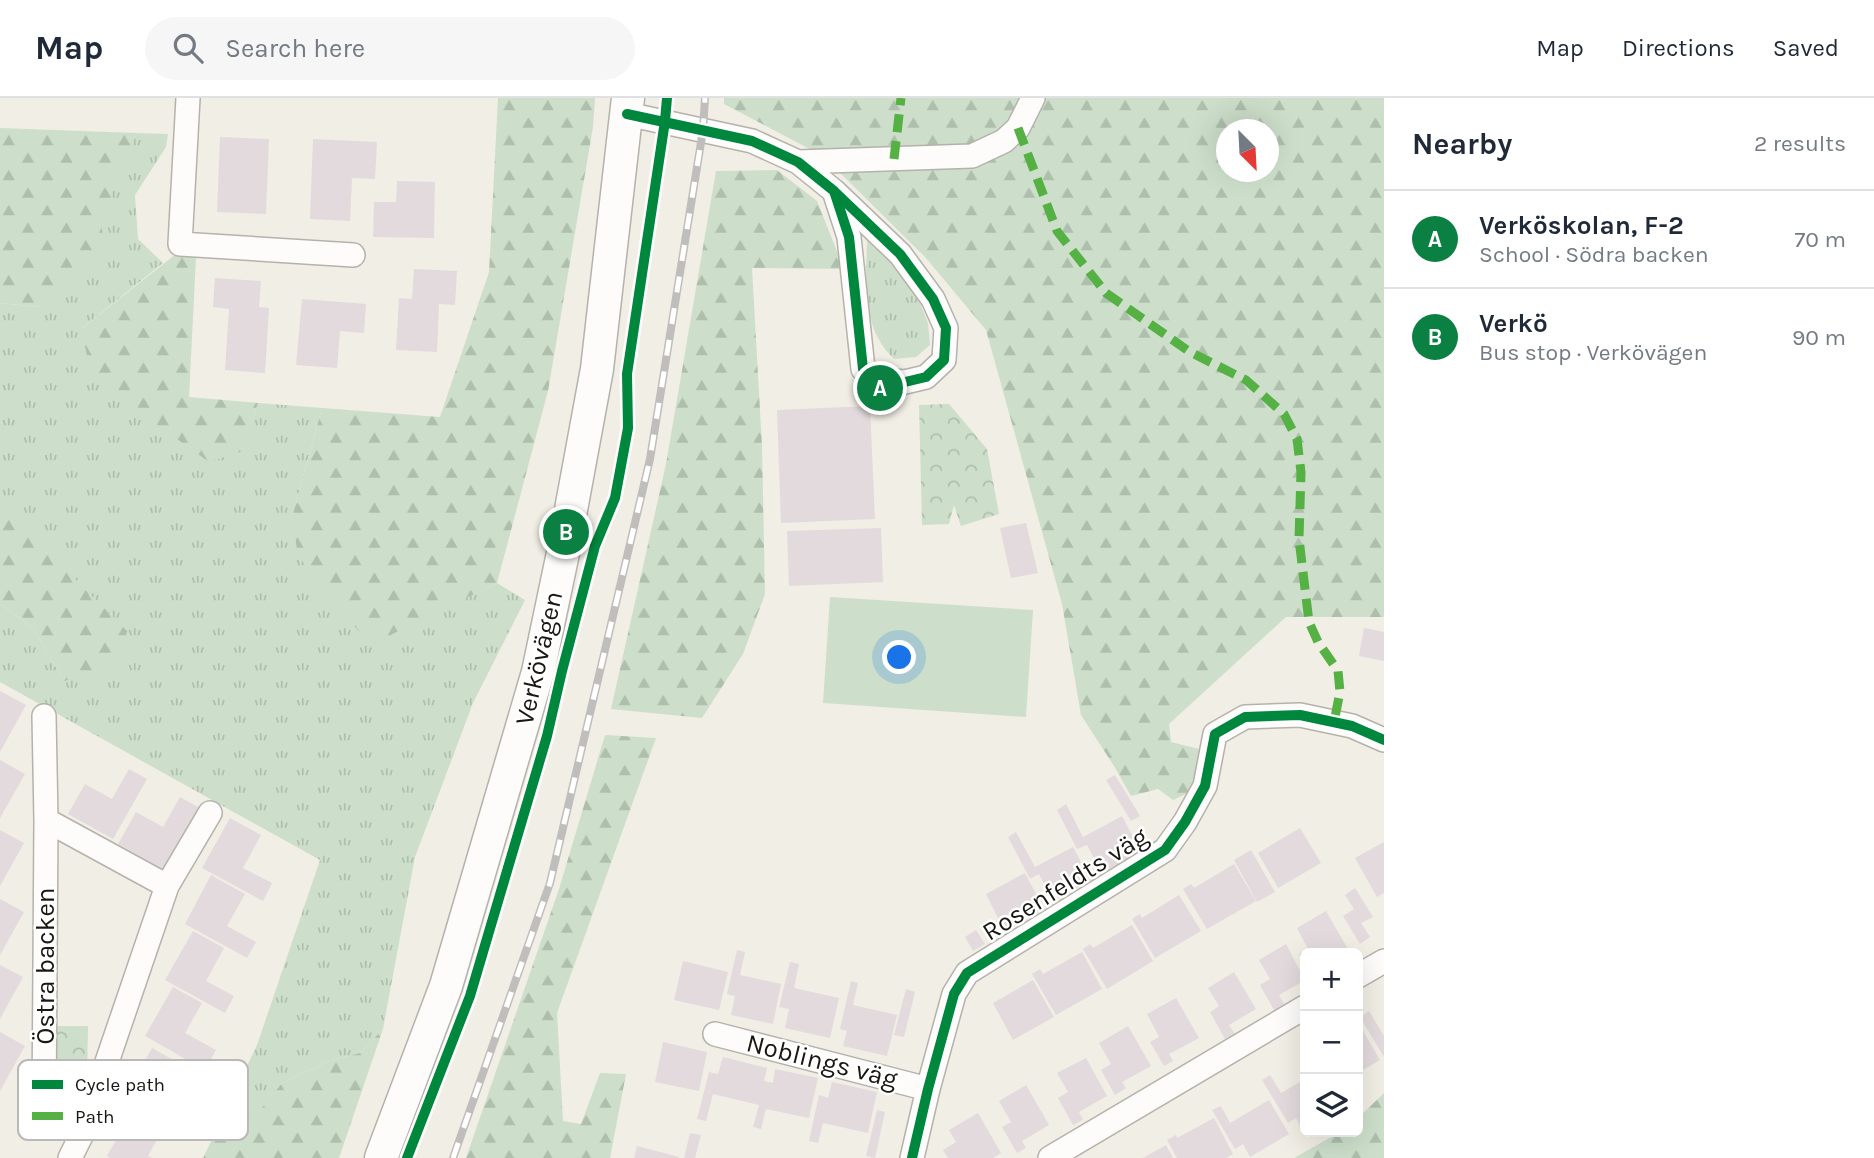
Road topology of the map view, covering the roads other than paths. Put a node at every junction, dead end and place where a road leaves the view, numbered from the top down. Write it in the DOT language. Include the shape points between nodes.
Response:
graph roads {
  1 [pos="188,98"];
  2 [pos="1033,98"];
  3 [pos="628,106"];
  4 [pos="799,162"];
  5 [pos="834,191"];
  6 [pos="353,255"];
  7 [pos="44,716"];
  8 [pos="1384,740"];
  9 [pos="210,813"];
  10 [pos="46,820"];
  11 [pos="167,886"];
  12 [pos="1384,961"];
  13 [pos="1363,973"];
  14 [pos="1300,1010"];
  15 [pos="715,1034"];
  16 [pos="44,1060"];
  17 [pos="108,1060"];
  18 [pos="928,1088"];
  19 [pos="79,1140"];
  20 [pos="70,1158"];
  21 [pos="381,1158"];
  22 [pos="912,1158"];
  23 [pos="1050,1158"];
  1 -- 6 [label="street" via="180,244"];
  2 -- 4 [label="street" via="1018,128 1004,141 972,156"];
  3 -- 4 [label="street" via="752,141"];
  3 -- 21 [label="main road, Verkövägen" via="597,369 538,672 446,986"];
  4 -- 5 [label="street"];
  5 -- 5 [label="street" via="849,237 863,369 883,380 905,382 926,377 944,360 946,328 933,299 900,254"];
  7 -- 10 [label="street, Östra backen"];
  8 -- 18 [label="street, Rosenfeldts väg" via="1352,726 1300,715 1245,718 1215,734 1205,786 1165,850 967,972 954,995"];
  9 -- 11 [label="street"];
  10 -- 11 [label="street"];
  10 -- 16 [label="street, Östra backen"];
  11 -- 17 [label="street"];
  12 -- 13 [label="street"];
  14 -- 23 [label="street"];
  15 -- 18 [label="street, Noblings väg"];
  18 -- 22 [label="street, Rosenfeldts väg"];
  19 -- 20 [label="street"];
}
